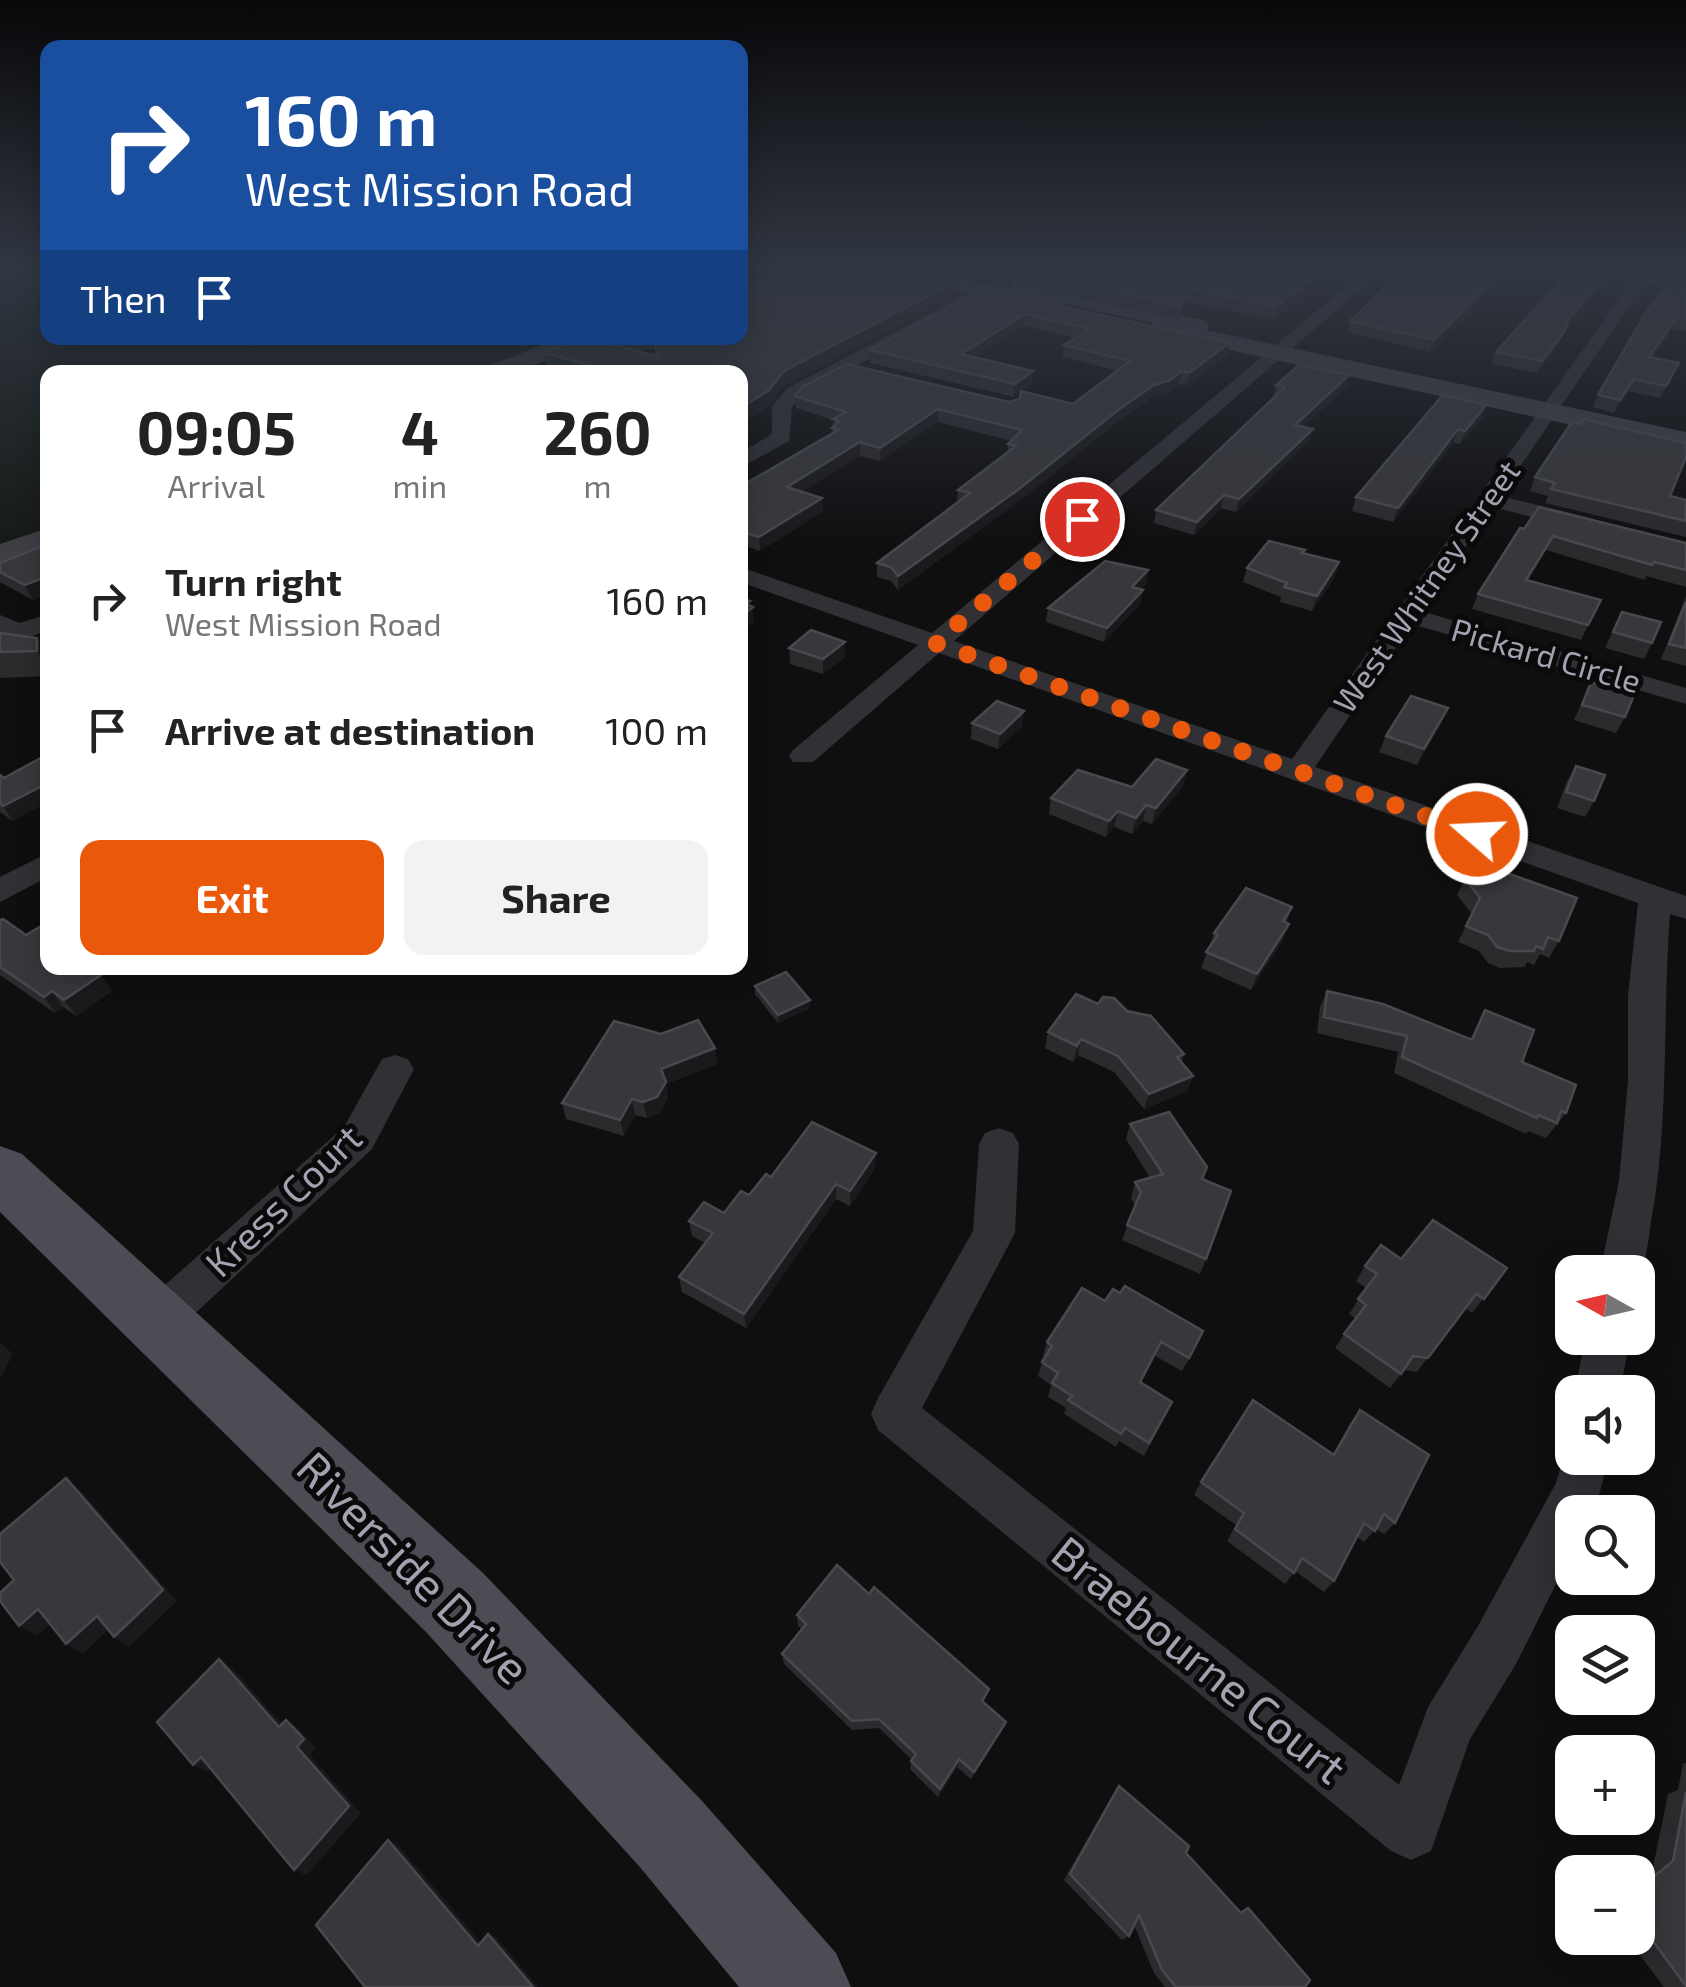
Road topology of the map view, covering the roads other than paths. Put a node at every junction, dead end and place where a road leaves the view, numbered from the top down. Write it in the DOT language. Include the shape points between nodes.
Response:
graph roads {
  1 [pos="854,361"];
  2 [pos="1270,361"];
  3 [pos="1334,361"];
  4 [pos="1585,361"];
  5 [pos="844,366"];
  6 [pos="881,374"];
  7 [pos="1553,407"];
  8 [pos="1686,430"];
  9 [pos="1686,441"];
  10 [pos="748,457"];
  11 [pos="1488,499"];
  12 [pos="1614,530"];
  13 [pos="40,541"];
  14 [pos="0,555"];
  15 [pos="748,577"];
  16 [pos="1407,615"];
  17 [pos="0,622"];
  18 [pos="40,623"];
  19 [pos="935,643"];
  20 [pos="1686,696"];
  21 [pos="802,756"];
  22 [pos="1298,772"];
  23 [pos="40,868"];
  24 [pos="0,890"];
  25 [pos="1671,903"];
  26 [pos="396,1069"];
  27 [pos="999,1144"];
  28 [pos="0,1172"];
  29 [pos="1624,1255"];
  30 [pos="157,1320"];
  31 [pos="1582,1475"];
  32 [pos="802,1987"];
  1 -- 5 [label="street"];
  2 -- 19 [label="street"];
  3 -- 7 [label="main road"];
  4 -- 7 [label="street, West Whitney Street"];
  5 -- 6 [label="street"];
  5 -- 10 [label="street" via="787,399 782,437"];
  7 -- 8 [label="main road"];
  7 -- 9 [label="main road"];
  7 -- 11 [label="street, West Whitney Street"];
  11 -- 12 [label="street"];
  11 -- 16 [label="street, West Whitney Street"];
  13 -- 14 [label="main road"];
  15 -- 19 [label="street"];
  16 -- 20 [label="street, Pickard Circle"];
  16 -- 22 [label="street, West Whitney Street"];
  17 -- 18 [label="street" via="18,633"];
  19 -- 21 [label="street"];
  19 -- 22 [label="street"];
  22 -- 25 [label="street"];
  23 -- 24 [label="street"];
  25 -- 29 [label="street" via="1646,996 1644,1121"];
  26 -- 30 [label="street, Kress Court" via="358,1138"];
  27 -- 31 [label="street, Braebourne Court" via="994,1233 894,1414 1411,1831 1447,1726 1498,1645"];
  28 -- 30 [label="main road, Riverside Drive"];
  30 -- 32 [label="main road, Riverside Drive" via="454,1602 671,1834"];
}
